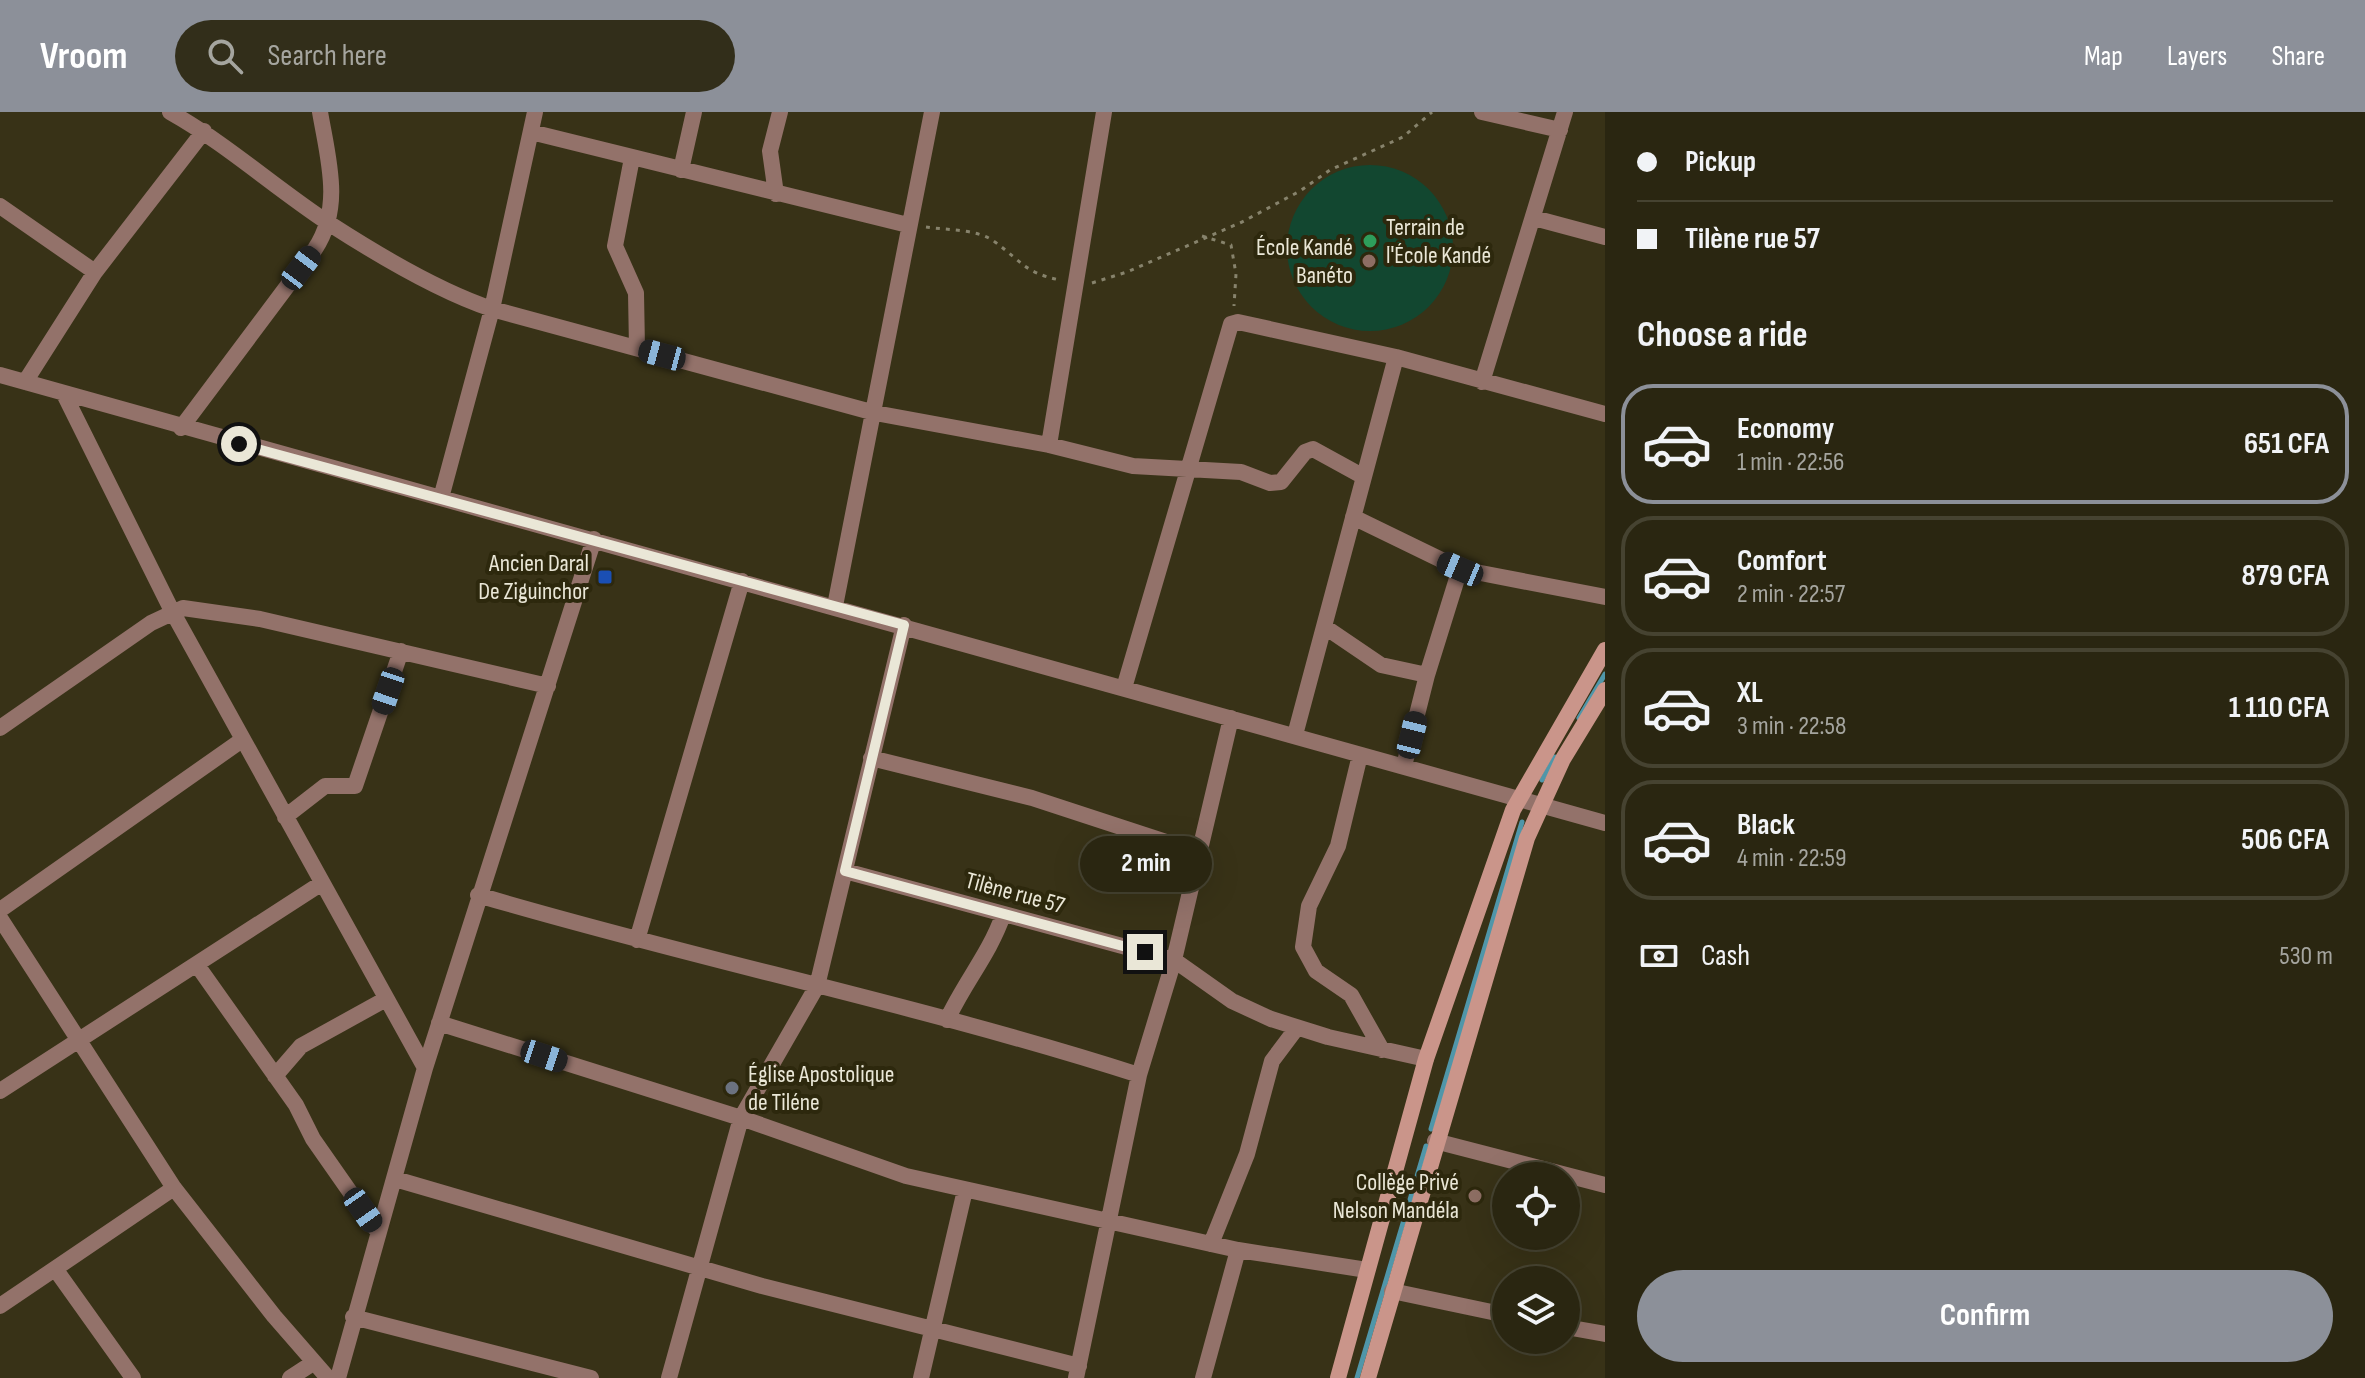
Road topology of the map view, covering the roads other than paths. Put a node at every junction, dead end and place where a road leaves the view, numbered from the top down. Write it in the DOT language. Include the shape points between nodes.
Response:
graph roads {
  1 [pos="170,112"];
  2 [pos="320,112"];
  3 [pos="535,112"];
  4 [pos="694,112"];
  5 [pos="780,112"];
  6 [pos="932,112"];
  7 [pos="1104,112"];
  8 [pos="1482,112"];
  9 [pos="1565,112"];
  10 [pos="1560,130"];
  11 [pos="204,131"];
  12 [pos="531,132"];
  13 [pos="632,158"];
  14 [pos="681,170"];
  15 [pos="776,194"];
  16 [pos="0,206"];
  17 [pos="1534,218"];
  18 [pos="329,223"];
  19 [pos="908,225"];
  20 [pos="1605,237"];
  21 [pos="95,272"];
  22 [pos="492,309"];
  23 [pos="637,348"];
  24 [pos="1396,357"];
  25 [pos="0,375"];
  26 [pos="25,382"];
  27 [pos="1482,382"];
  28 [pos="64,394"];
  29 [pos="875,413"];
  30 [pos="1605,414"];
  31 [pos="181,428"];
  32 [pos="1049,445"];
  33 [pos="1188,468"];
  34 [pos="1364,477"];
  35 [pos="441,498"];
  36 [pos="1353,517"];
  37 [pos="594,539"];
  38 [pos="1460,569"];
  39 [pos="742,581"];
  40 [pos="1605,597"];
  41 [pos="835,606"];
  42 [pos="172,611"];
  43 [pos="904,625"];
  44 [pos="1325,627"];
  45 [pos="1605,650"];
  46 [pos="401,651"];
  47 [pos="1427,675"];
  48 [pos="548,686"];
  49 [pos="1124,688"];
  50 [pos="1605,690"];
  51 [pos="1231,718"];
  52 [pos="0,728"];
  53 [pos="1295,735"];
  54 [pos="242,740"];
  55 [pos="1360,755"];
  56 [pos="871,758"];
  57 [pos="1404,766"];
  58 [pos="1518,798"];
  59 [pos="1539,805"];
  60 [pos="285,817"];
  61 [pos="1605,823"];
  62 [pos="1200,853"];
  63 [pos="845,871"];
  64 [pos="322,883"];
  65 [pos="478,895"];
  66 [pos="0,910"];
  67 [pos="1003,915"];
  68 [pos="0,918"];
  69 [pos="637,940"];
  70 [pos="1174,960"];
  71 [pos="197,965"];
  72 [pos="817,986"];
  73 [pos="386,999"];
  74 [pos="947,1020"];
  75 [pos="439,1023"];
  76 [pos="1296,1029"];
  77 [pos="78,1041"];
  78 [pos="1382,1050"];
  79 [pos="1426,1059"];
  80 [pos="425,1068"];
  81 [pos="1139,1075"];
  82 [pos="275,1076"];
  83 [pos="0,1091"];
  84 [pos="741,1118"];
  85 [pos="1435,1141"];
  86 [pos="395,1179"];
  87 [pos="1605,1185"];
  88 [pos="174,1188"];
  89 [pos="965,1190"];
  90 [pos="1110,1223"];
  91 [pos="378,1232"];
  92 [pos="1211,1244"];
  93 [pos="1238,1250"];
  94 [pos="701,1267"];
  95 [pos="56,1270"];
  96 [pos="1367,1270"];
  97 [pos="1392,1291"];
  98 [pos="0,1306"];
  99 [pos="1492,1312"];
  100 [pos="353,1317"];
  101 [pos="933,1327"];
  102 [pos="1580,1330"];
  103 [pos="1605,1334"];
  104 [pos="313,1363"];
  105 [pos="1078,1372"];
  106 [pos="133,1378"];
  107 [pos="290,1378"];
  108 [pos="328,1378"];
  109 [pos="338,1378"];
  110 [pos="591,1378"];
  111 [pos="669,1378"];
  112 [pos="921,1378"];
  113 [pos="1203,1378"];
  114 [pos="1338,1378"];
  115 [pos="1368,1378"];
  1 -- 11 [label="street"];
  2 -- 18 [label="street" via="332,185"];
  3 -- 12 [label="street"];
  4 -- 14 [label="street"];
  5 -- 15 [label="street" via="770,151"];
  6 -- 19 [label="street"];
  7 -- 32 [label="street"];
  8 -- 10 [label="street"];
  9 -- 10 [label="street"];
  10 -- 17 [label="street"];
  11 -- 18 [label="street"];
  11 -- 21 [label="street"];
  12 -- 13 [label="street"];
  12 -- 22 [label="street"];
  13 -- 14 [label="street"];
  13 -- 23 [label="street" via="615,246 636,293"];
  14 -- 15 [label="street"];
  15 -- 19 [label="street"];
  16 -- 21 [label="street"];
  17 -- 20 [label="street"];
  17 -- 27 [label="street"];
  18 -- 22 [label="street"];
  18 -- 31 [label="street"];
  19 -- 29 [label="street"];
  21 -- 26 [label="street"];
  22 -- 23 [label="street"];
  22 -- 35 [label="street"];
  23 -- 29 [label="street"];
  24 -- 27 [label="street"];
  24 -- 33 [label="street" via="1231,324"];
  24 -- 34 [label="street"];
  25 -- 26 [label="street"];
  26 -- 28 [label="street"];
  27 -- 30 [label="street"];
  28 -- 31 [label="street"];
  28 -- 42 [label="street"];
  29 -- 32 [label="street"];
  29 -- 41 [label="street"];
  31 -- 35 [label="street"];
  32 -- 33 [label="street" via="1133,466"];
  33 -- 34 [label="street" via="1281,482 1313,449"];
  33 -- 49 [label="street"];
  34 -- 36 [label="street"];
  35 -- 37 [label="street"];
  36 -- 38 [label="street"];
  36 -- 44 [label="street"];
  37 -- 39 [label="street"];
  37 -- 48 [label="street"];
  38 -- 40 [label="street"];
  38 -- 47 [label="street"];
  39 -- 41 [label="street"];
  39 -- 69 [label="street"];
  41 -- 43 [label="street"];
  42 -- 46 [label="street" via="214,610"];
  42 -- 52 [label="street"];
  42 -- 54 [label="street"];
  43 -- 49 [label="street"];
  43 -- 56 [label="street"];
  44 -- 47 [label="street" via="1381,665"];
  44 -- 53 [label="street"];
  45 -- 58 [label="street"];
  46 -- 48 [label="street"];
  46 -- 60 [label="street" via="355,786 325,786"];
  47 -- 57 [label="street"];
  48 -- 65 [label="street"];
  49 -- 51 [label="street"];
  50 -- 59 [label="street"];
  51 -- 53 [label="street"];
  51 -- 62 [label="street"];
  53 -- 55 [label="street"];
  54 -- 60 [label="street"];
  54 -- 66 [label="street"];
  55 -- 57 [label="street"];
  55 -- 78 [label="street" via="1338,846 1309,906 1303,947 1316,971 1351,995"];
  56 -- 62 [label="street" via="1032,798"];
  56 -- 63 [label="street"];
  57 -- 58 [label="street"];
  58 -- 59 [label="street"];
  58 -- 79 [label="street"];
  59 -- 61 [label="street"];
  59 -- 85 [label="street"];
  60 -- 64 [label="street"];
  62 -- 70 [label="street"];
  63 -- 67 [label="street, Tilène rue 57"];
  63 -- 72 [label="street"];
  64 -- 71 [label="street"];
  64 -- 73 [label="street"];
  65 -- 69 [label="street"];
  65 -- 75 [label="street"];
  67 -- 70 [label="street, Tilène rue 57"];
  67 -- 74 [label="street" via="992,946"];
  68 -- 77 [label="street"];
  69 -- 72 [label="street"];
  70 -- 76 [label="street" via="1232,1001"];
  70 -- 81 [label="street"];
  71 -- 77 [label="street"];
  71 -- 82 [label="street"];
  72 -- 74 [label="street"];
  72 -- 84 [label="street"];
  73 -- 80 [label="street"];
  73 -- 82 [label="street" via="301,1046"];
  74 -- 81 [label="street"];
  75 -- 80 [label="street"];
  75 -- 84 [label="street"];
  76 -- 78 [label="street"];
  76 -- 92 [label="street" via="1272,1061 1247,1154"];
  77 -- 83 [label="street"];
  77 -- 88 [label="street"];
  78 -- 79 [label="street"];
  79 -- 96 [label="street"];
  80 -- 86 [label="street"];
  81 -- 90 [label="street"];
  82 -- 91 [label="street"];
  84 -- 89 [label="street" via="850,1158"];
  84 -- 94 [label="street"];
  85 -- 87 [label="street"];
  85 -- 97 [label="street"];
  86 -- 91 [label="street"];
  86 -- 94 [label="street"];
  88 -- 95 [label="street"];
  88 -- 104 [label="street"];
  89 -- 90 [label="street"];
  89 -- 101 [label="street"];
  90 -- 92 [label="street"];
  90 -- 105 [label="street"];
  91 -- 100 [label="street"];
  92 -- 93 [label="street"];
  93 -- 96 [label="street"];
  93 -- 113 [label="street"];
  94 -- 101 [label="street"];
  94 -- 111 [label="street"];
  95 -- 98 [label="street"];
  95 -- 106 [label="street"];
  96 -- 114 [label="street"];
  97 -- 99 [label="street"];
  97 -- 115 [label="street"];
  100 -- 109 [label="street"];
  100 -- 110 [label="street"];
  101 -- 105 [label="street"];
  101 -- 112 [label="street"];
  102 -- 103 [label="street"];
  104 -- 107 [label="street"];
  104 -- 108 [label="street"];
}
